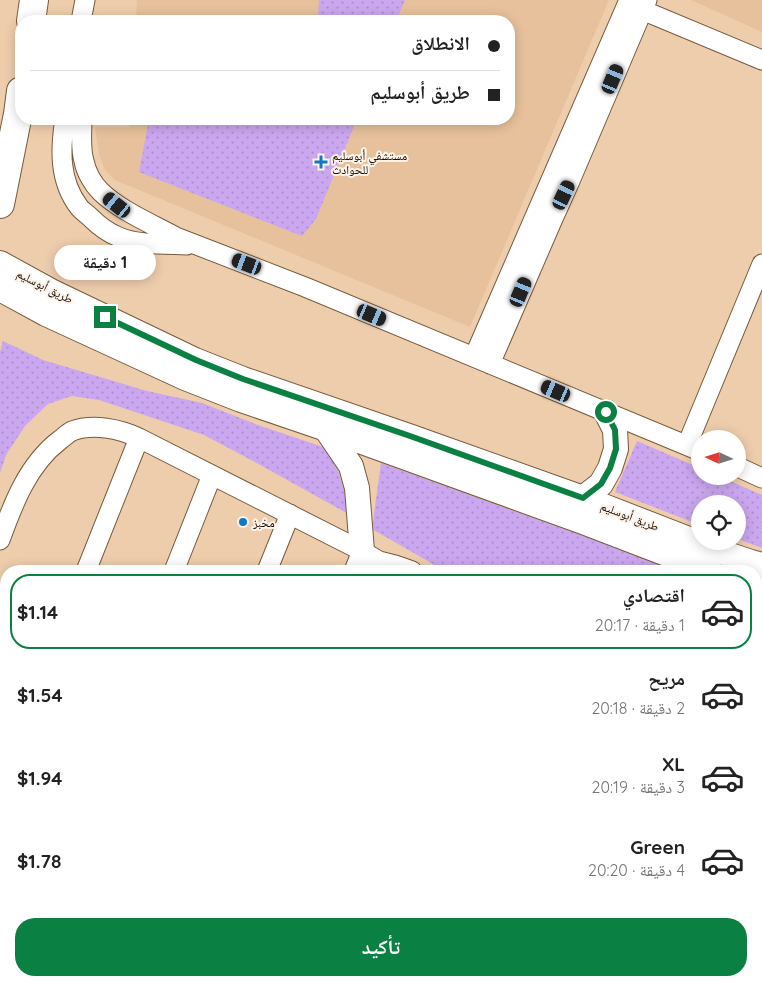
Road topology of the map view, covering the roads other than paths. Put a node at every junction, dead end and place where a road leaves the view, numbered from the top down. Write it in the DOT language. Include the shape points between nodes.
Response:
graph roads {
  1 [pos="34,0"];
  2 [pos="85,0"];
  3 [pos="95,0"];
  4 [pos="637,3"];
  5 [pos="32,15"];
  6 [pos="82,15"];
  7 [pos="94,15"];
  8 [pos="762,60"];
  9 [pos="16,125"];
  10 [pos="64,125"];
  11 [pos="82,125"];
  12 [pos="0,204"];
  13 [pos="201,246"];
  14 [pos="0,263"];
  15 [pos="762,264"];
  16 [pos="0,289"];
  17 [pos="482,360"];
  18 [pos="606,412"];
  19 [pos="326,429"];
  20 [pos="700,430"];
  21 [pos="139,438"];
  22 [pos="691,447"];
  23 [pos="746,471"];
  24 [pos="212,475"];
  25 [pos="762,478"];
  26 [pos="583,498"];
  27 [pos="290,514"];
  28 [pos="0,540"];
  29 [pos="371,564"];
  30 [pos="88,565"];
  31 [pos="176,565"];
  32 [pos="269,565"];
  33 [pos="395,565"];
  34 [pos="696,565"];
  35 [pos="762,565"];
  1 -- 5 [label="highway"];
  2 -- 6 [label="street"];
  3 -- 7 [label="street"];
  4 -- 8 [label="street"];
  4 -- 17 [label="street" via="570,182"];
  9 -- 12 [label="highway"];
  10 -- 13 [label="street" via="61,152 64,175 72,196 94,221 119,237"];
  11 -- 13 [label="street" via="83,160 100,191 117,205 176,237"];
  13 -- 17 [label="street"];
  14 -- 26 [label="main road, طريق أبوسليم" via="51,291 243,379"];
  15 -- 20 [label="street"];
  16 -- 19 [label="main road, طريق أبوسليم" via="46,314 185,378"];
  17 -- 18 [label="street"];
  18 -- 22 [label="street"];
  18 -- 26 [label="main road" via="615,430 616,449 601,484"];
  19 -- 29 [label="main road" via="351,466"];
  19 -- 34 [label="main road, طريق أبوسليم"];
  21 -- 24 [label="street"];
  21 -- 28 [label="street" via="111,429 89,427 71,431 50,447 28,475"];
  21 -- 30 [label="street"];
  23 -- 25 [label="street"];
  24 -- 27 [label="street"];
  24 -- 31 [label="street"];
  26 -- 35 [label="main road, طريق أبوسليم"];
  27 -- 29 [label="street"];
  27 -- 32 [label="street"];
  29 -- 33 [label="street"];
}
